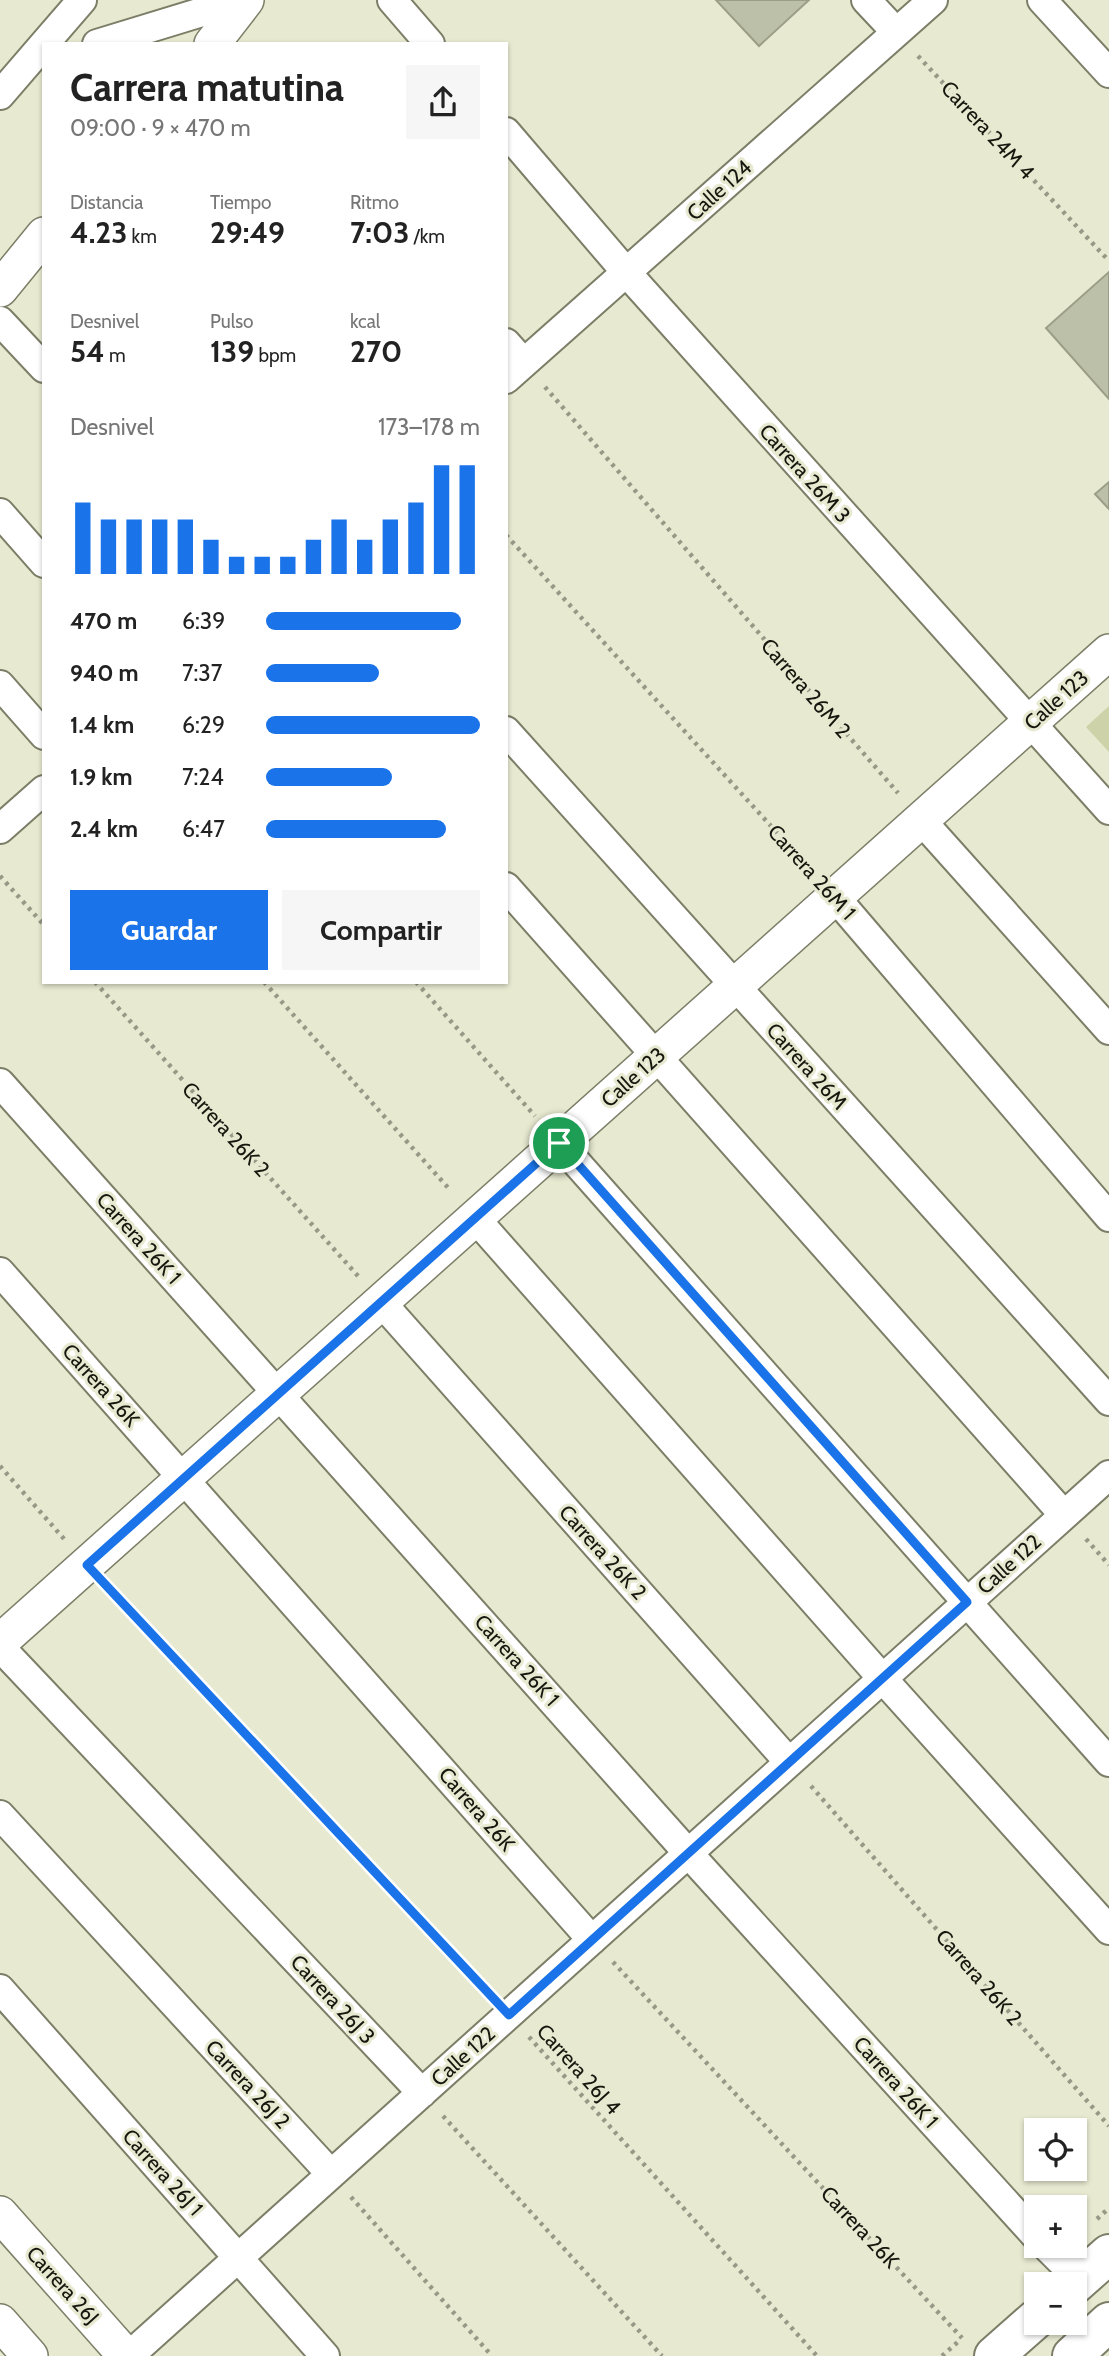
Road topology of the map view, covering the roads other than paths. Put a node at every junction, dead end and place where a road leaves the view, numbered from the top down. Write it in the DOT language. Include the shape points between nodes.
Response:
graph roads {
  1 [pos="82,0"];
  2 [pos="241,0"];
  3 [pos="246,0"];
  4 [pos="392,0"];
  5 [pos="866,0"];
  6 [pos="933,0"];
  7 [pos="1042,0"];
  8 [pos="896,32"];
  9 [pos="223,40"];
  10 [pos="46,42"];
  11 [pos="104,42"];
  12 [pos="428,42"];
  13 [pos="34,63"];
  14 [pos="1109,73"];
  15 [pos="0,95"];
  16 [pos="508,134"];
  17 [pos="42,237"];
  18 [pos="626,272"];
  19 [pos="0,289"];
  20 [pos="0,321"];
  21 [pos="512,362"];
  22 [pos="42,366"];
  23 [pos="0,513"];
  24 [pos="42,561"];
  25 [pos="1109,652"];
  26 [pos="0,685"];
  27 [pos="1029,724"];
  28 [pos="42,732"];
  29 [pos="508,733"];
  30 [pos="42,792"];
  31 [pos="1109,810"];
  32 [pos="921,820"];
  33 [pos="0,829"];
  34 [pos="508,889"];
  35 [pos="835,897"];
  36 [pos="735,986"];
  37 [pos="1109,1030"];
  38 [pos="657,1056"];
  39 [pos="0,1083"];
  40 [pos="559,1143"];
  41 [pos="1109,1217"];
  42 [pos="475,1218"];
  43 [pos="0,1272"];
  44 [pos="381,1301"];
  45 [pos="279,1393"];
  46 [pos="1109,1401"];
  47 [pos="1109,1475"];
  48 [pos="184,1478"];
  49 [pos="1064,1515"];
  50 [pos="967,1602"];
  51 [pos="0,1644"];
  52 [pos="882,1678"];
  53 [pos="789,1762"];
  54 [pos="1109,1762"];
  55 [pos="0,1815"];
  56 [pos="688,1853"];
  57 [pos="1109,1930"];
  58 [pos="592,1940"];
  59 [pos="0,1989"];
  60 [pos="422,2093"];
  61 [pos="331,2175"];
  62 [pos="0,2214"];
  63 [pos="1024,2223"];
  64 [pos="1109,2254"];
  65 [pos="239,2257"];
  66 [pos="1056,2258"];
  67 [pos="1068,2272"];
  68 [pos="1087,2274"];
  69 [pos="0,2322"];
  70 [pos="1109,2322"];
  71 [pos="1024,2325"];
  72 [pos="979,2347"];
  73 [pos="30,2356"];
  74 [pos="128,2356"];
  75 [pos="325,2356"];
  76 [pos="1072,2356"];
  1 -- 10 [label="street"];
  2 -- 11 [label="street"];
  3 -- 9 [label="street"];
  4 -- 12 [label="street"];
  5 -- 8 [label="street"];
  6 -- 8 [label="street, Calle 124"];
  7 -- 14 [label="street"];
  8 -- 18 [label="street, Calle 124"];
  13 -- 15 [label="street"];
  16 -- 18 [label="street, Carrera 26M 3"];
  17 -- 19 [label="street"];
  18 -- 21 [label="street, Calle 124"];
  18 -- 27 [label="street, Carrera 26M 3"];
  20 -- 22 [label="street"];
  23 -- 24 [label="street"];
  25 -- 27 [label="street, Calle 123"];
  26 -- 28 [label="street"];
  27 -- 31 [label="street, Carrera 26M 3"];
  27 -- 32 [label="street, Calle 123"];
  29 -- 36 [label="street, Carrera 26M"];
  30 -- 33 [label="street"];
  32 -- 35 [label="street, Calle 123"];
  32 -- 37 [label="street"];
  34 -- 38 [label="street"];
  35 -- 36 [label="street, Calle 123"];
  35 -- 41 [label="street, Carrera 26M 1"];
  36 -- 38 [label="street, Calle 123"];
  36 -- 46 [label="street, Carrera 26M"];
  38 -- 40 [label="street, Calle 123"];
  38 -- 49 [label="street"];
  39 -- 45 [label="street, Carrera 26K 1"];
  40 -- 42 [label="street, Calle 123"];
  40 -- 50 [label="street"];
  42 -- 44 [label="street, Calle 123"];
  42 -- 52 [label="street"];
  43 -- 48 [label="street, Carrera 26K"];
  44 -- 45 [label="street, Calle 123"];
  44 -- 53 [label="street, Carrera 26K 2"];
  45 -- 48 [label="street, Calle 123"];
  45 -- 56 [label="street, Carrera 26K 1"];
  47 -- 49 [label="street, Calle 122"];
  48 -- 51 [label="street, Calle 123"];
  48 -- 58 [label="street, Carrera 26K"];
  49 -- 50 [label="street, Calle 122"];
  50 -- 52 [label="street, Calle 122"];
  50 -- 54 [label="street"];
  51 -- 60 [label="street, Carrera 26J 3"];
  52 -- 53 [label="street, Calle 122"];
  52 -- 57 [label="street"];
  53 -- 56 [label="street, Calle 122"];
  55 -- 61 [label="street, Carrera 26J 2"];
  56 -- 58 [label="street, Calle 122"];
  56 -- 63 [label="street, Carrera 26K 1"];
  58 -- 60 [label="street, Calle 122"];
  59 -- 65 [label="street, Carrera 26J 1"];
  60 -- 61 [label="street, Calle 122"];
  61 -- 65 [label="street, Calle 122"];
  62 -- 74 [label="street, Carrera 26J"];
  64 -- 68 [label="main road"];
  65 -- 74 [label="street, Calle 122"];
  65 -- 75 [label="street, Carrera 26J 1"];
  66 -- 67 [label="street"];
  69 -- 73 [label="street"];
  70 -- 76 [label="main road"];
  71 -- 72 [label="main road"];
}
